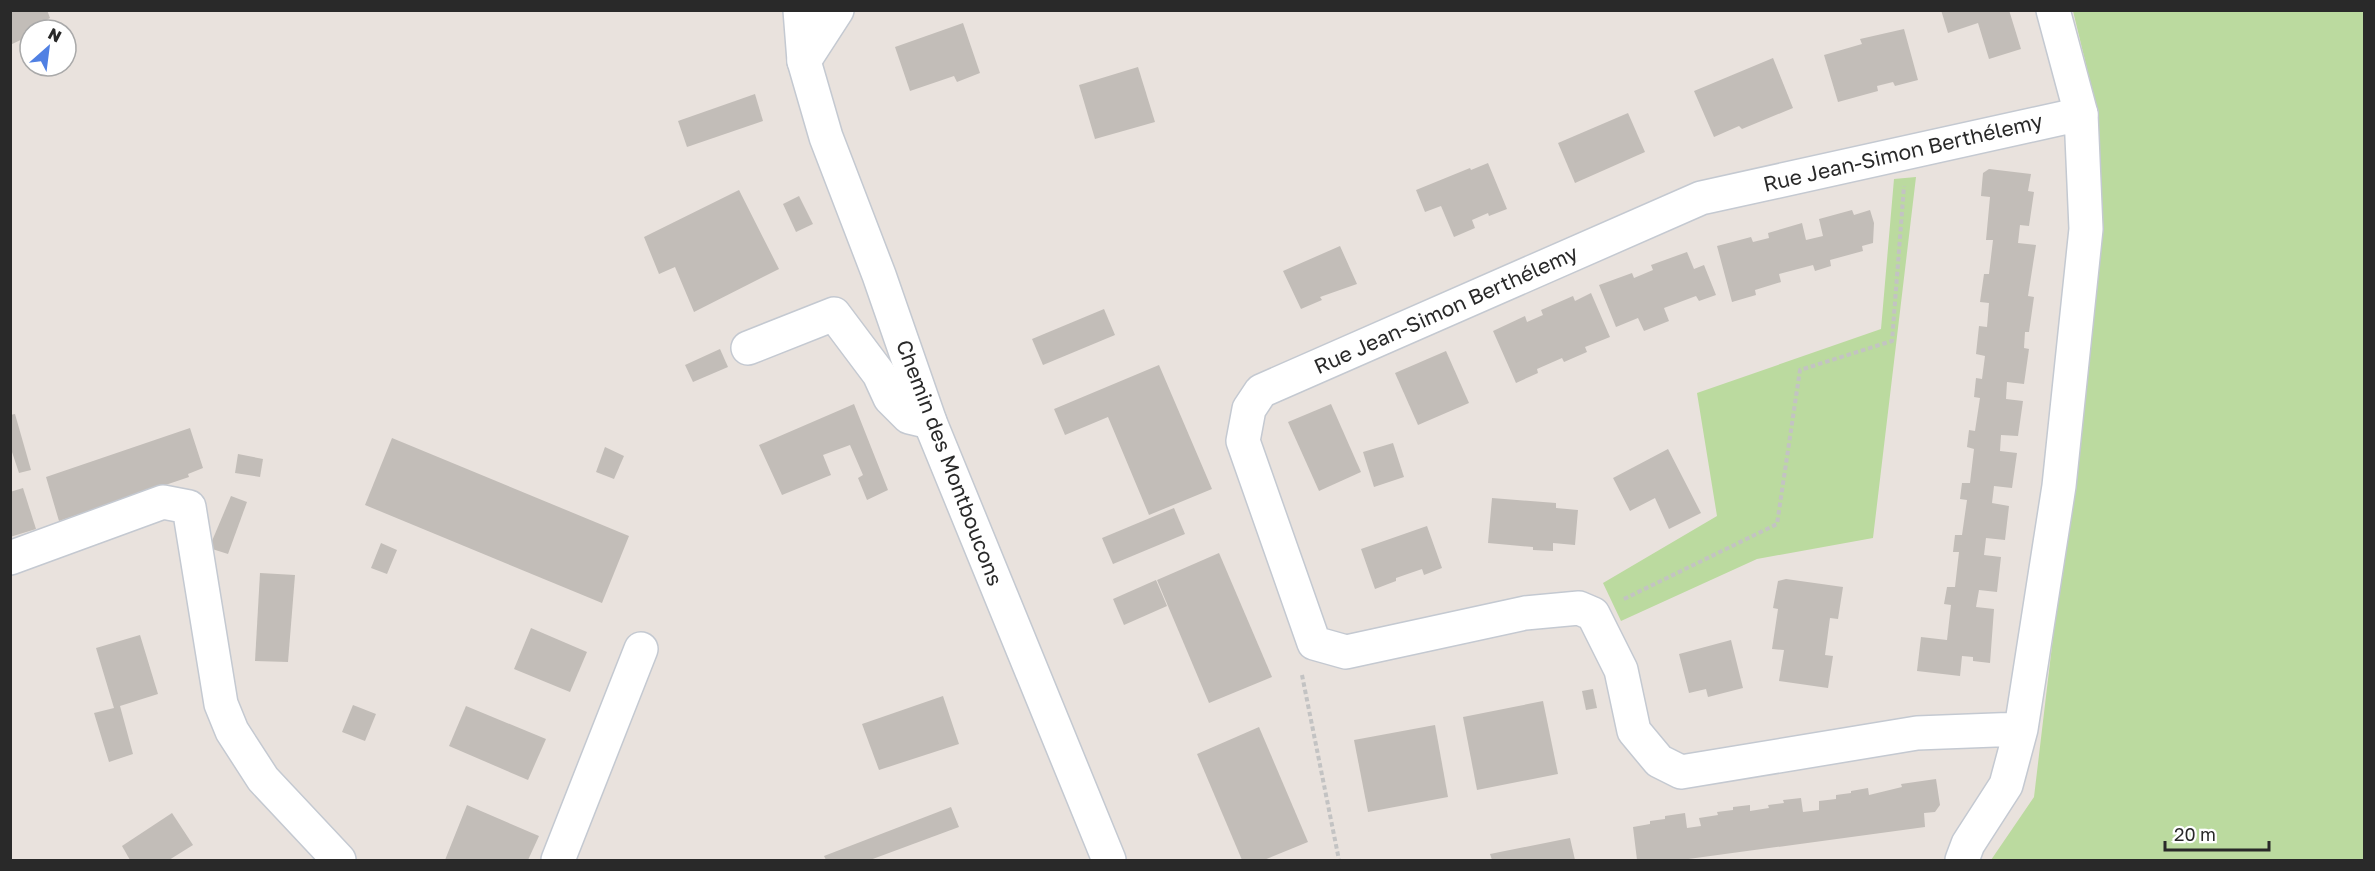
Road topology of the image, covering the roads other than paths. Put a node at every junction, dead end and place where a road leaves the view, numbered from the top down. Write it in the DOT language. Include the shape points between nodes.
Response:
graph roads {
  1 [pos="800,10"];
  2 [pos="837,10"];
  3 [pos="2053,10"];
  4 [pos="804,61"];
  5 [pos="2081,114"];
  6 [pos="748,348"];
  7 [pos="930,422"];
  8 [pos="10,558"];
  9 [pos="640,649"];
  10 [pos="2020,729"];
  11 [pos="339,861"];
  12 [pos="558,861"];
  13 [pos="1109,861"];
  14 [pos="1962,861"];
  1 -- 4 [label="street, Chemin des Montboucons"];
  2 -- 4 [label="street"];
  3 -- 5 [label="street"];
  4 -- 7 [label="street, Chemin des Montboucons" via="826,137"];
  5 -- 10 [label="street" via="2086,229 2060,486"];
  5 -- 10 [label="street, Rue Jean-Simon Berthélemy" via="1701,198 1261,391 1249,409 1243,441 1314,643 1347,652 1525,613 1579,608 1593,614 1621,670 1634,731 1659,761 1681,772 1917,733"];
  6 -- 7 [label="street" via="834,314 879,374 890,398 909,417"];
  7 -- 13 [label="street, Chemin des Montboucons"];
  8 -- 11 [label="street" via="163,502 189,507 220,704 232,731 263,779"];
  9 -- 12 [label="street"];
  10 -- 14 [label="street" via="2006,785 1968,844"];
}
